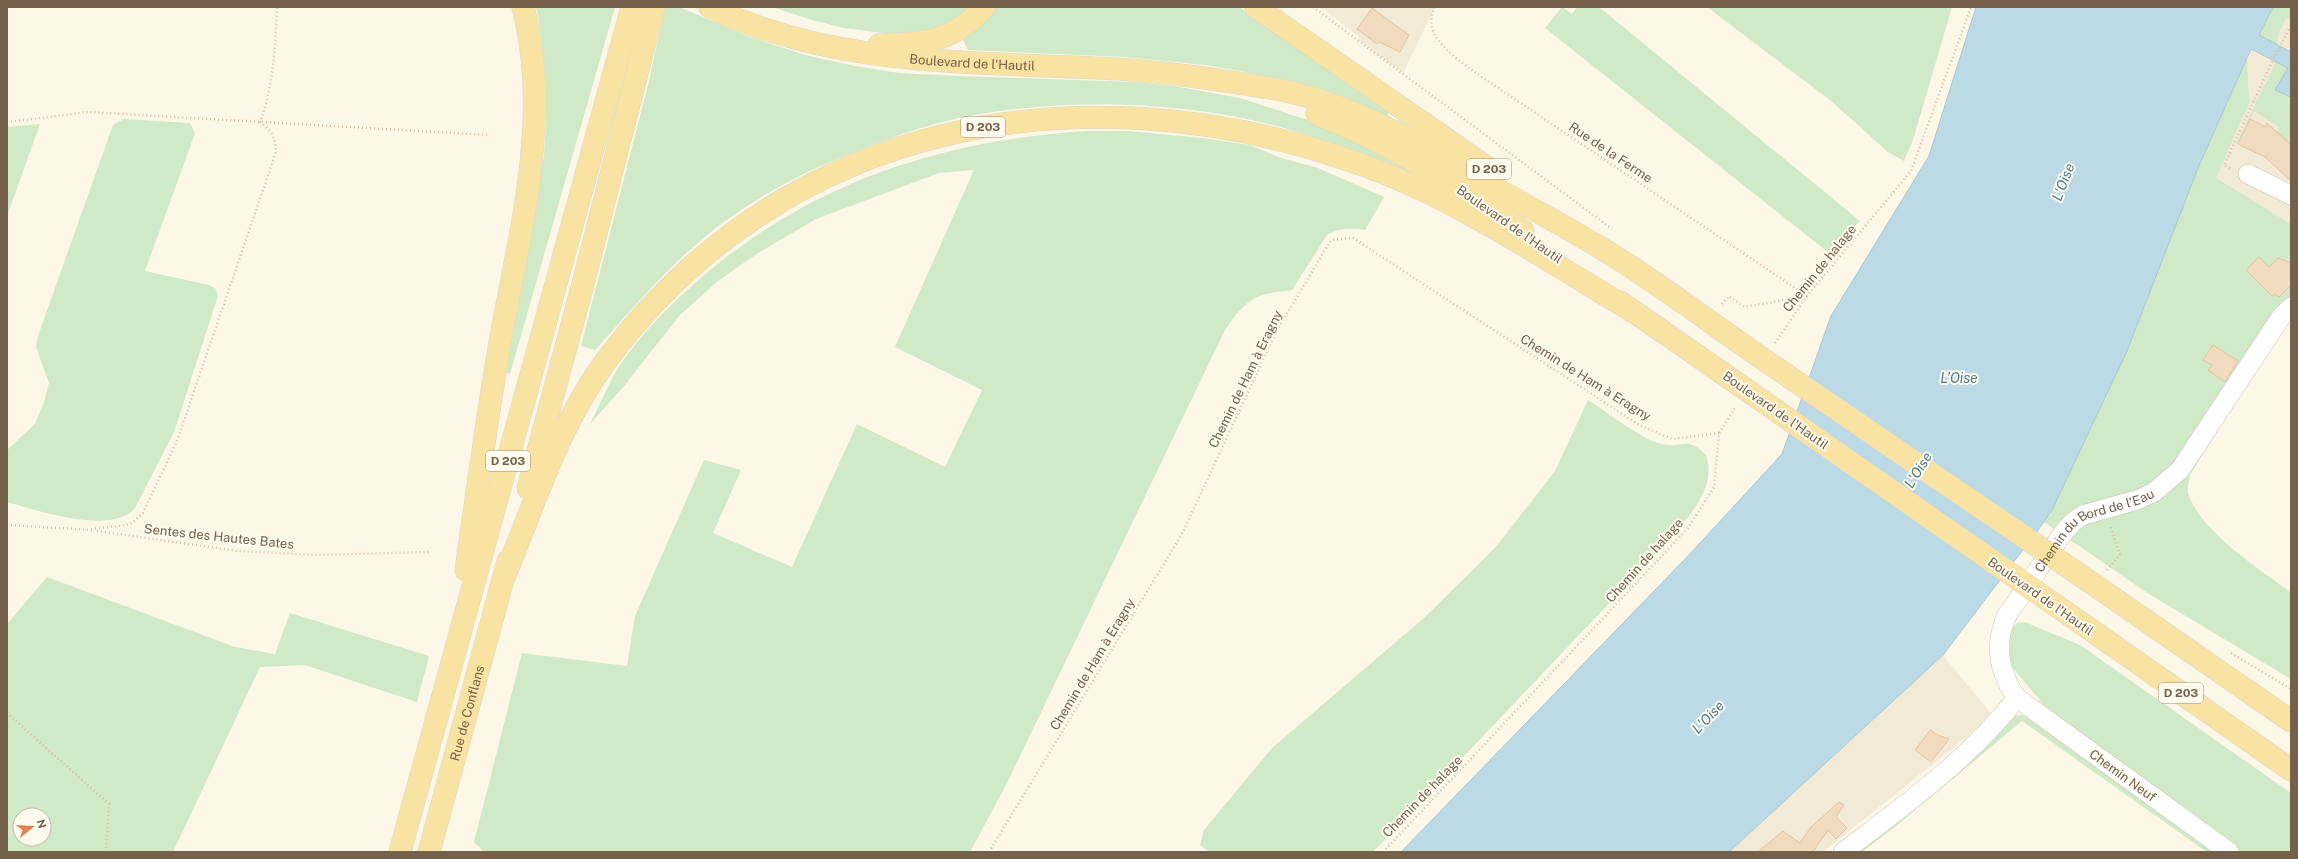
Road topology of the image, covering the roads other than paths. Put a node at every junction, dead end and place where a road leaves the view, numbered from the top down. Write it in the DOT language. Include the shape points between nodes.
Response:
graph roads {
  1 [pos="523,7"];
  2 [pos="632,7"];
  3 [pos="654,7"];
  4 [pos="710,7"];
  5 [pos="984,7"];
  6 [pos="1256,7"];
  7 [pos="810,42"];
  8 [pos="633,45"];
  9 [pos="1241,84"];
  10 [pos="2248,174"];
  11 [pos="2291,195"];
  12 [pos="1611,254"];
  13 [pos="2291,307"];
  14 [pos="1632,311"];
  15 [pos="505,575"];
  16 [pos="453,661"];
  17 [pos="2017,698"];
  18 [pos="2291,721"];
  19 [pos="2291,770"];
  20 [pos="400,852"];
  21 [pos="429,852"];
  22 [pos="1843,852"];
  23 [pos="2229,852"];
  1 -- 16 [label="main road" via="533,71 530,168 498,356"];
  2 -- 8 [label="main road, D 203"];
  3 -- 8 [label="main road, D 203"];
  4 -- 7 [label="main road, Boulevard de l'Hautil" via="752,24"];
  5 -- 7 [label="main road" via="965,26 930,41 869,45"];
  6 -- 12 [label="main road, D 203"];
  7 -- 9 [label="main road, Boulevard de l'Hautil" via="889,57 1153,71"];
  8 -- 15 [label="main road" via="585,276"];
  8 -- 16 [label="main road, D 203"];
  9 -- 12 [label="main road, Boulevard de l'Hautil" via="1308,97 1365,117"];
  9 -- 14 [label="main road, Boulevard de l'Hautil" via="1368,136 1413,161 1490,208"];
  10 -- 11 [label="street"];
  12 -- 18 [label="main road, Boulevard de l'Hautil / D 203, bridge" via="1766,352 2098,580"];
  13 -- 17 [label="street, Chemin du Bord de l'Eau" via="2281,317 2180,470 2154,492 2083,515 2063,532 2001,628 1999,657 2007,684"];
  14 -- 15 [label="main road, D 203" via="1453,205 1360,164 1282,140 1203,124 1125,118 1029,121 955,132 883,152 808,185 750,220 679,277 630,330 585,392 564,432"];
  14 -- 19 [label="main road, Boulevard de l'Hautil / D 203, bridge" via="1739,392 2071,616"];
  15 -- 21 [label="main road, Rue de Conflans / D 203"];
  16 -- 20 [label="main road, Rue de Conflans / D 203"];
  17 -- 22 [label="street" via="1985,736 1964,756"];
  17 -- 23 [label="street, Chemin Neuf"];
}
